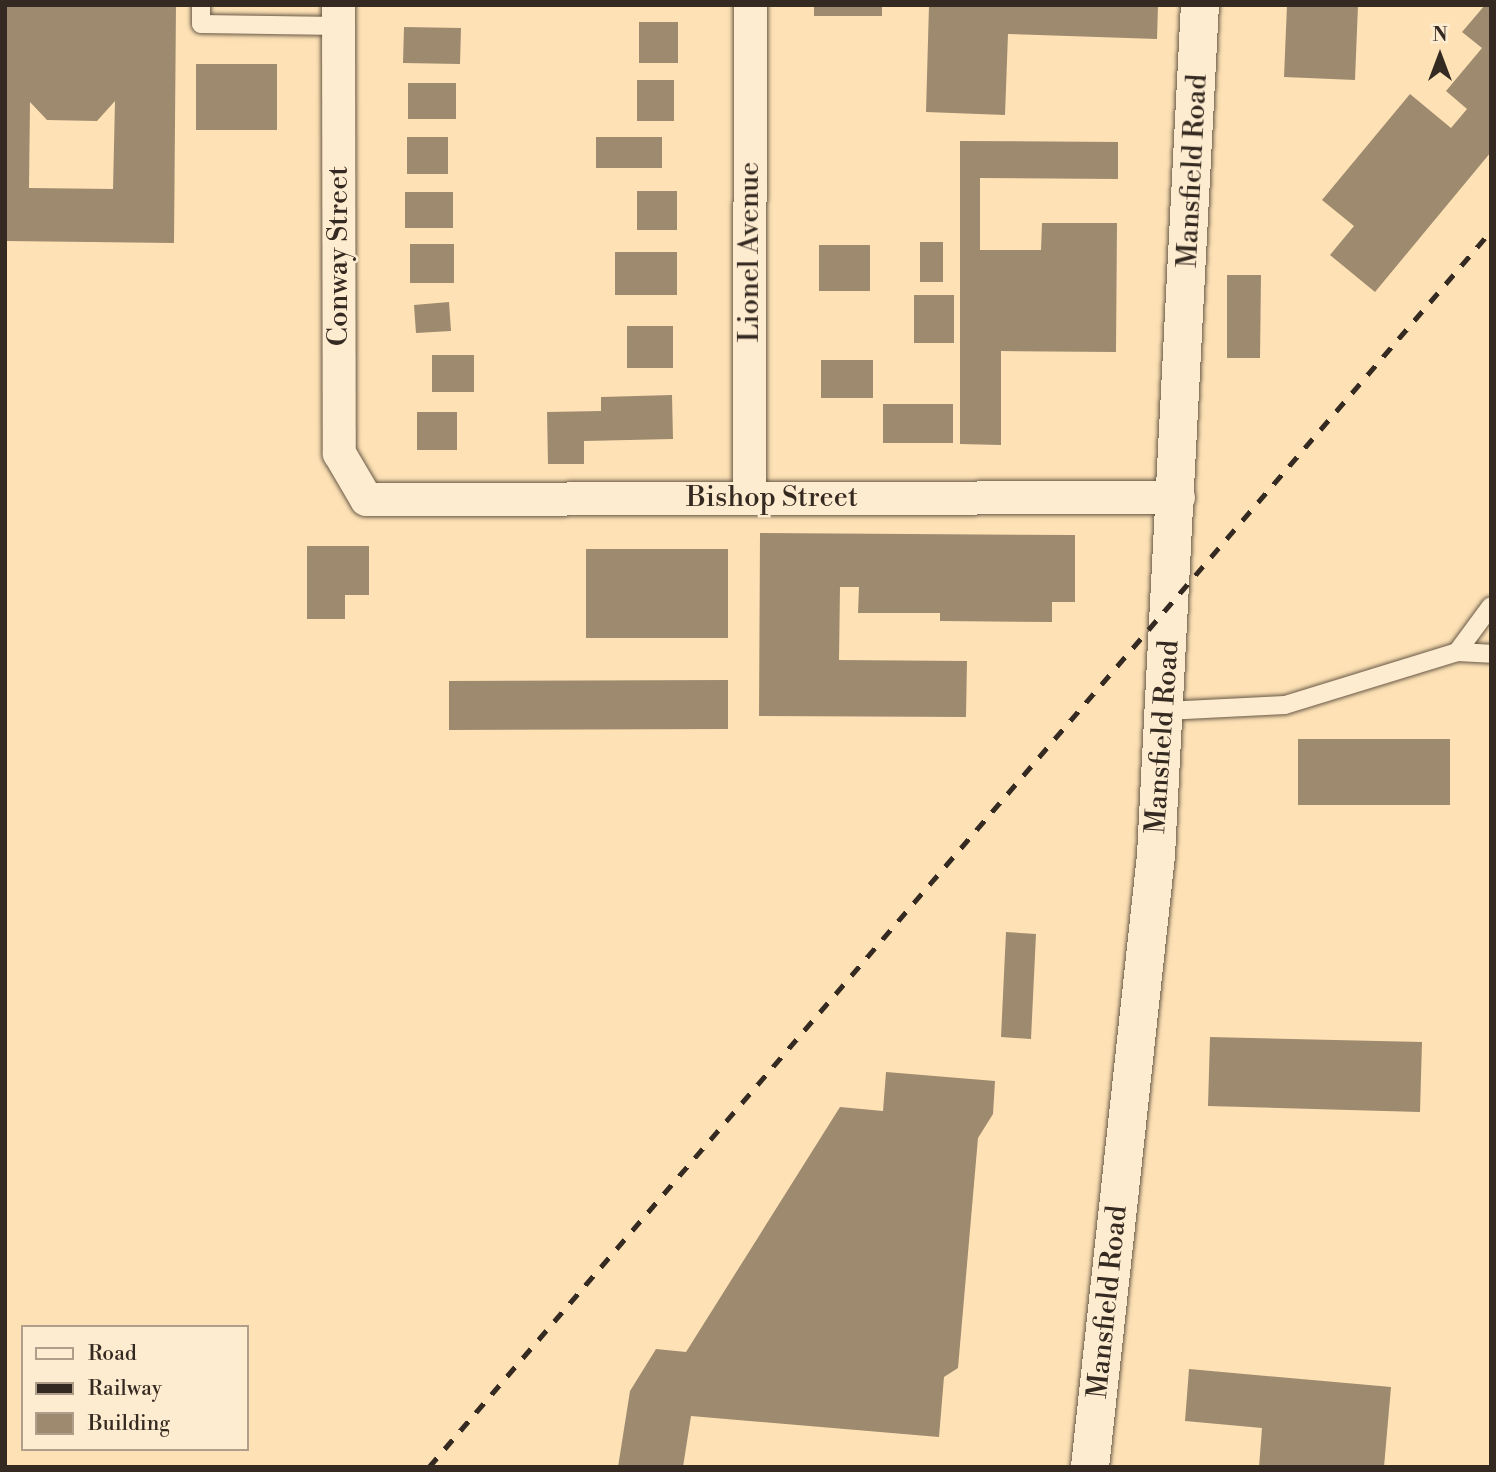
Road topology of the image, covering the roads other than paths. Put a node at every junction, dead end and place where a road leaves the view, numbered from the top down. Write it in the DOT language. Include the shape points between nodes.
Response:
graph roads {
  1 [pos="201,5"];
  2 [pos="750,5"];
  3 [pos="1200,5"];
  4 [pos="338,16"];
  5 [pos="1178,497"];
  6 [pos="749,498"];
  7 [pos="366,499"];
  8 [pos="1491,606"];
  9 [pos="1457,652"];
  10 [pos="1491,654"];
  11 [pos="1165,711"];
  12 [pos="1090,1467"];
  1 -- 4 [label="lane" via="201,24"];
  2 -- 6 [label="street, Lionel Avenue"];
  3 -- 5 [label="main road, Mansfield Road"];
  4 -- 7 [label="street, Conway Street" via="339,453"];
  5 -- 6 [label="street, Bishop Street"];
  5 -- 11 [label="main road, Mansfield Road"];
  6 -- 7 [label="street, Bishop Street"];
  8 -- 9 [label="lane"];
  9 -- 10 [label="lane"];
  9 -- 11 [label="lane" via="1285,705"];
  11 -- 12 [label="main road, Mansfield Road" via="1156,855"];
}
